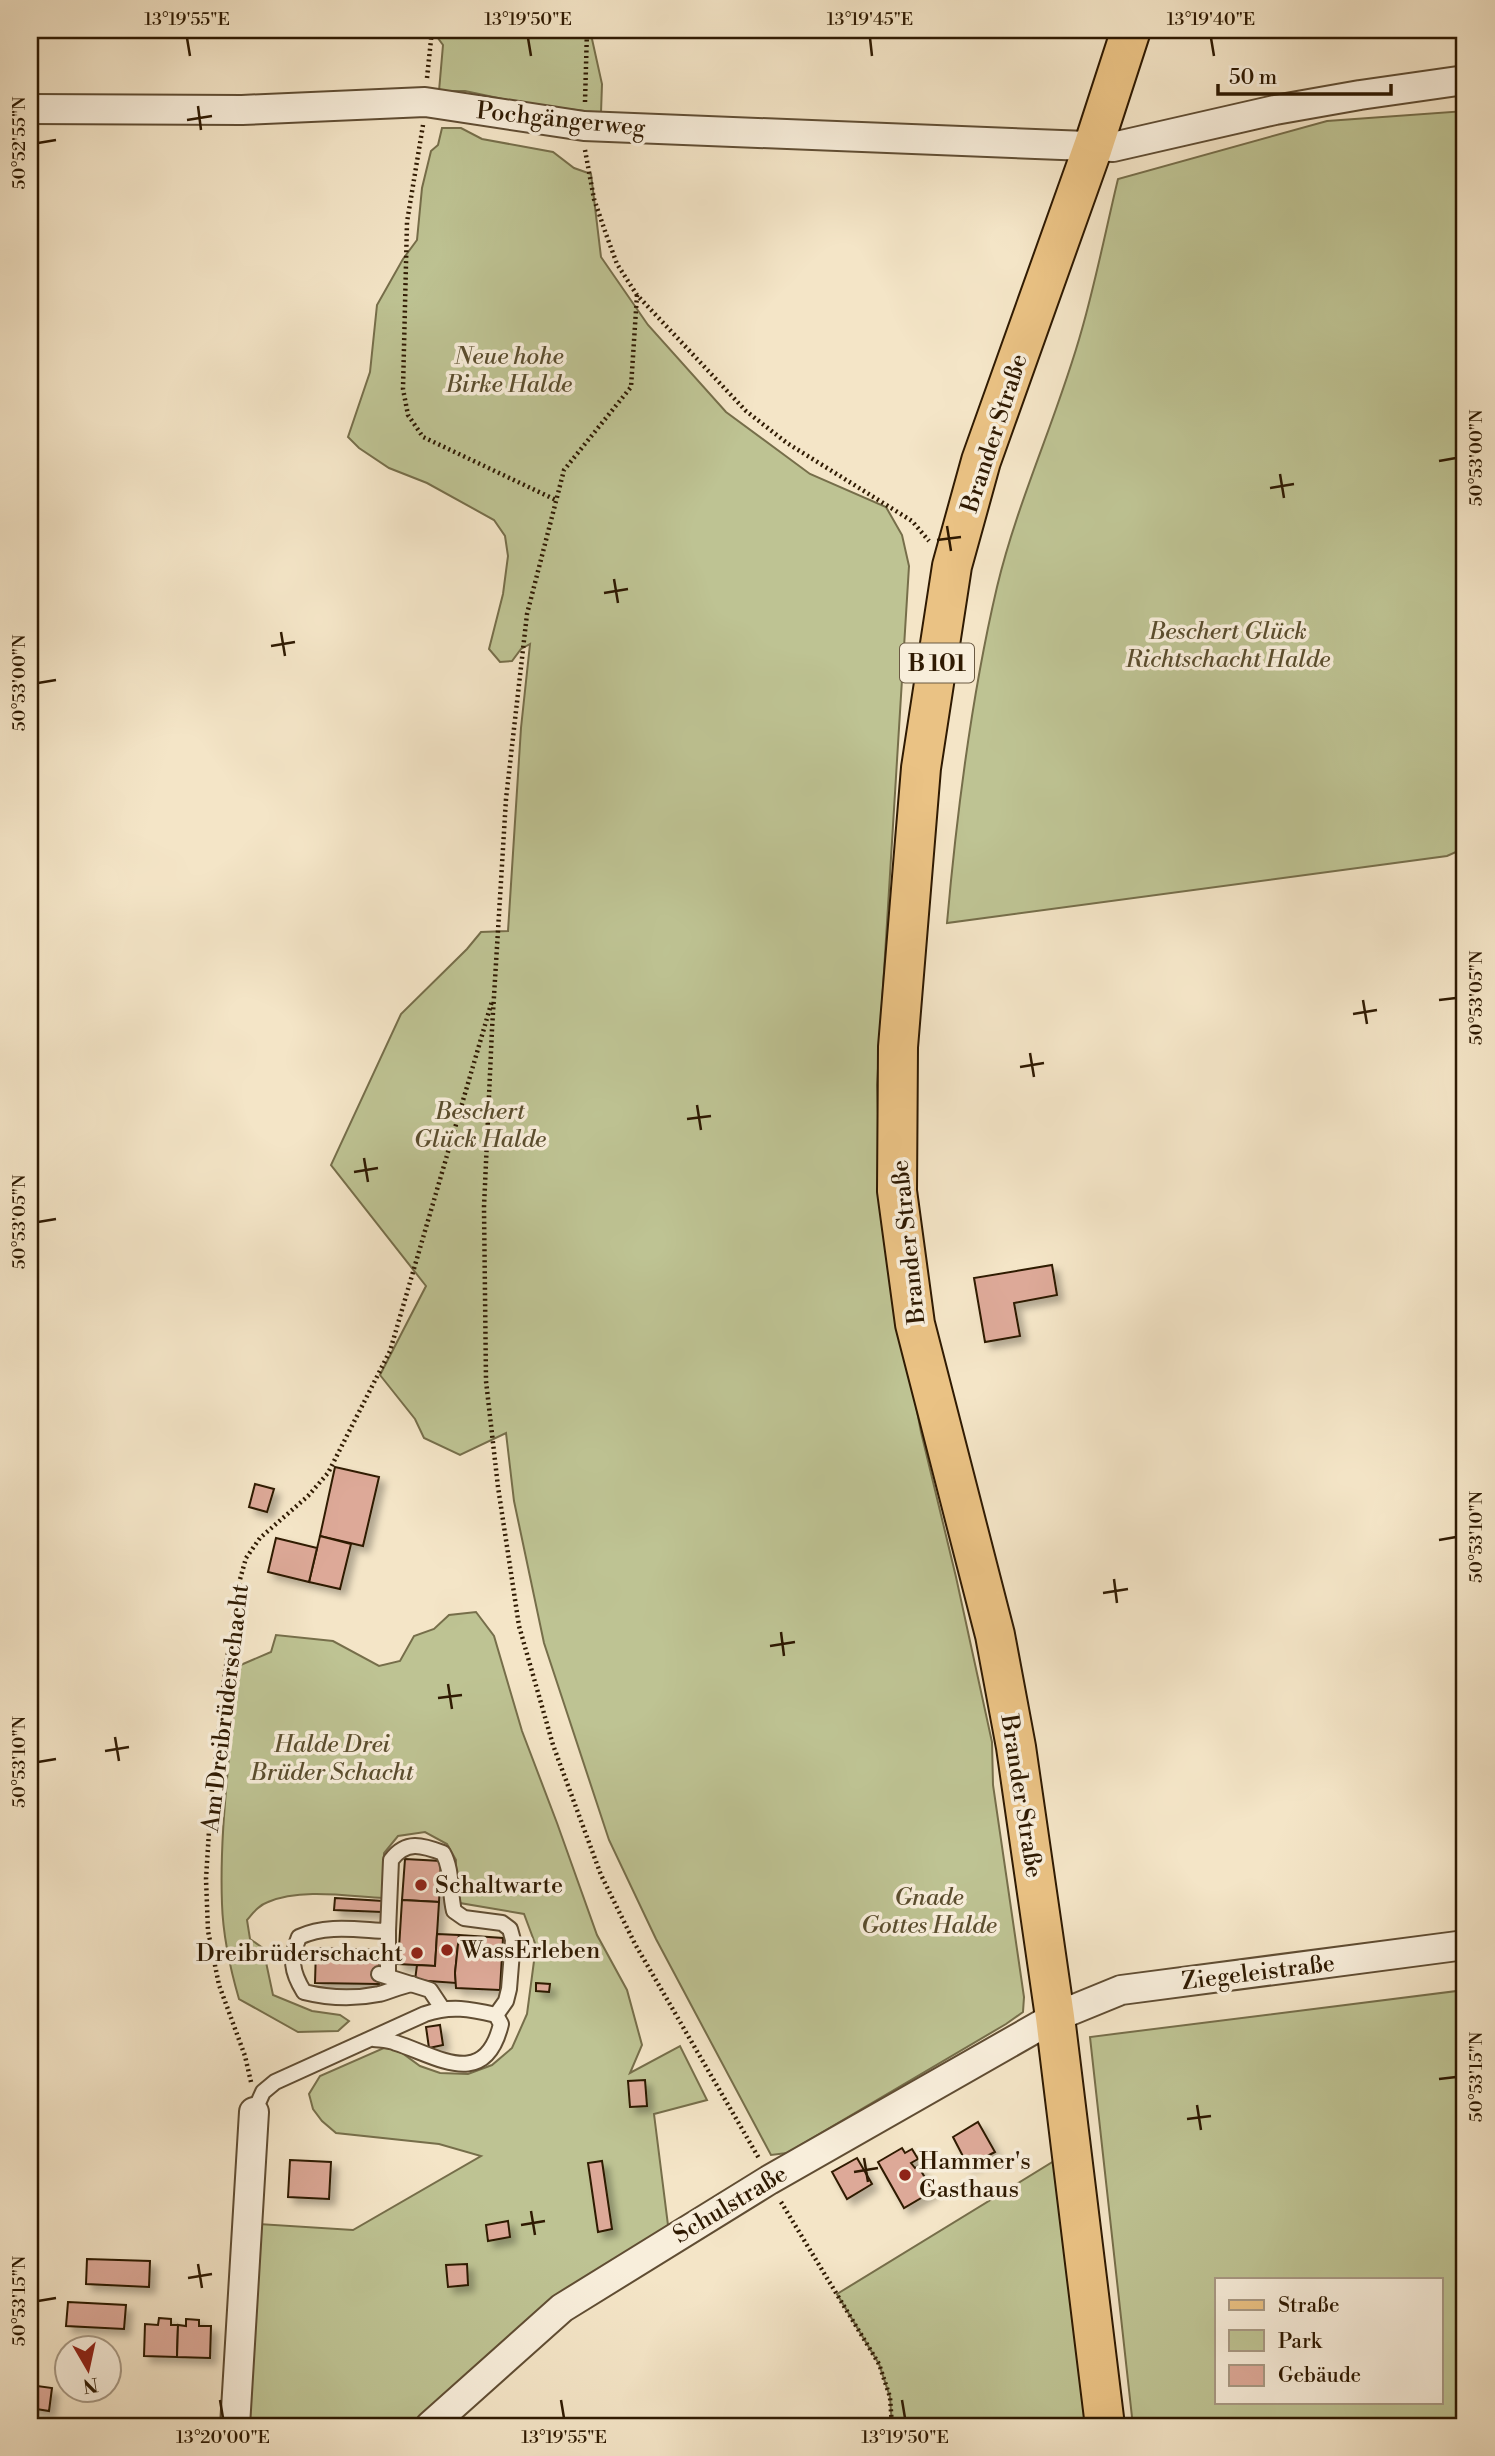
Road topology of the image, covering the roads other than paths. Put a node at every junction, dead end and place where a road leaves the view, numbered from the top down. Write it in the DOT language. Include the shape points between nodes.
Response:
graph roads {
  1 [pos="1131,30"];
  2 [pos="1465,80"];
  3 [pos="30,109"];
  4 [pos="1093,147"];
  5 [pos="388,1931"];
  6 [pos="1465,1945"];
  7 [pos="412,1984"];
  8 [pos="442,2008"];
  9 [pos="496,2015"];
  10 [pos="1055,2017"];
  11 [pos="374,2039"];
  12 [pos="254,2112"];
  13 [pos="235,2426"];
  14 [pos="430,2426"];
  15 [pos="1105,2426"];
  1 -- 4 [label="main road, Brander Straße / B 101"];
  2 -- 4 [label="street, Pochgängerweg" via="1275,110 1131,144"];
  3 -- 4 [label="street, Pochgängerweg" via="242,110 425,102 584,127"];
  4 -- 10 [label="main road, Brander Straße / B 101" via="981,461 952,566 921,768 898,1047 897,1191 915,1324 995,1635"];
  5 -- 7 [label="lane" via="384,1975"];
  5 -- 7 [label="lane" via="326,1928 299,1937 292,1955 296,1978 304,1992 323,1997 379,1994"];
  5 -- 9 [label="lane" via="391,1860 398,1851 415,1845 443,1853 449,1864 454,1911 464,1918 502,1923 510,1929 509,1989"];
  6 -- 10 [label="street, Ziegeleistraße" via="1121,1990"];
  7 -- 8 [label="lane" via="430,1990"];
  8 -- 9 [label="lane"];
  8 -- 11 [label="lane"];
  9 -- 11 [label="lane" via="501,2024 497,2041 483,2057 464,2064 439,2061 394,2042"];
  10 -- 14 [label="street, Schulstraße" via="769,2180 562,2308"];
  10 -- 15 [label="main road, Brander Straße / B 101"];
  11 -- 12 [label="lane" via="275,2082 263,2092"];
  12 -- 13 [label="street"];
}
